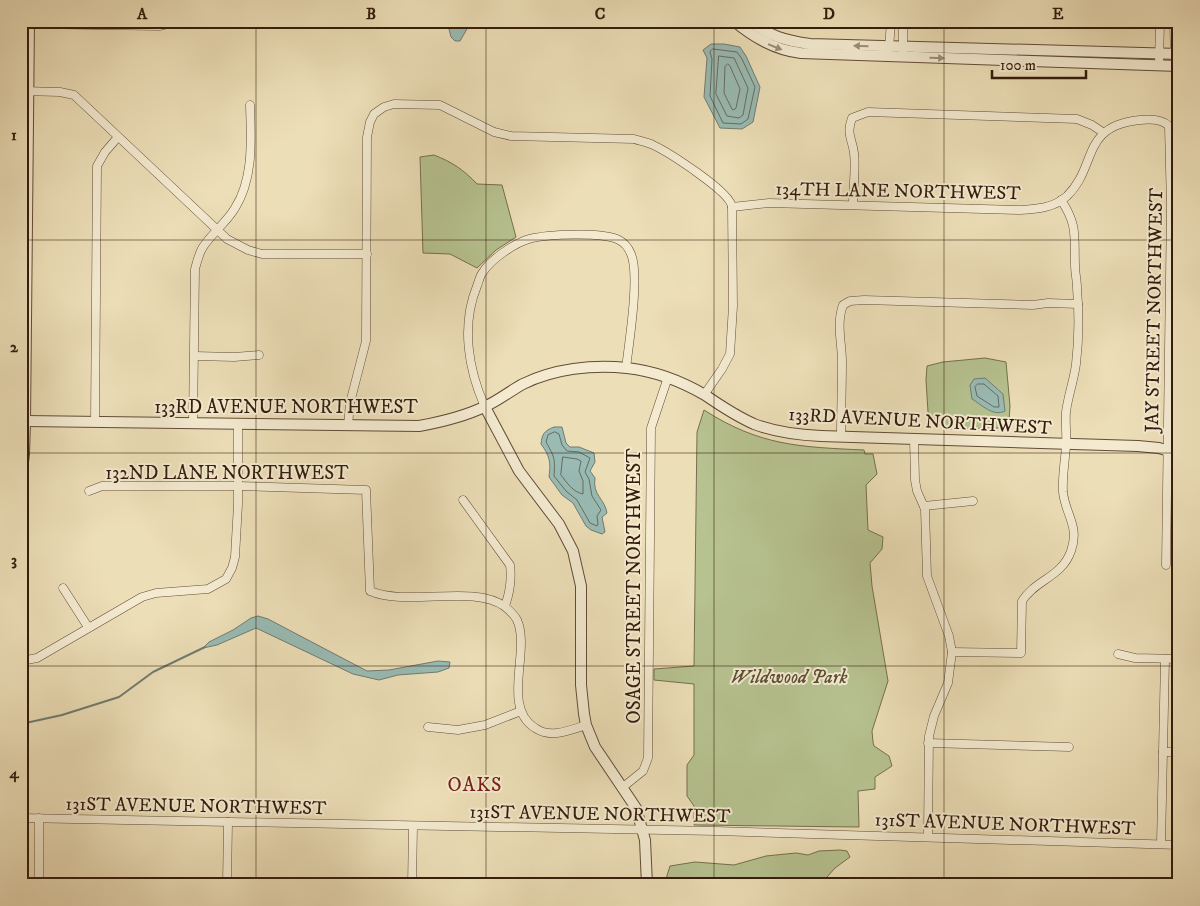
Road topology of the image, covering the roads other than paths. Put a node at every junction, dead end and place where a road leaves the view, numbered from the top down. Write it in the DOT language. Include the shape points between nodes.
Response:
graph roads {
  1 [pos="180,21"];
  2 [pos="734,21"];
  3 [pos="750,21"];
  4 [pos="891,21"];
  5 [pos="903,21"];
  6 [pos="1160,21"];
  7 [pos="1174,21"];
  8 [pos="29,22"];
  9 [pos="827,50"];
  10 [pos="889,51"];
  11 [pos="903,51"];
  12 [pos="1159,53"];
  13 [pos="1176,54"];
  14 [pos="1159,65"];
  15 [pos="1177,66"];
  16 [pos="25,91"];
  17 [pos="250,105"];
  18 [pos="1104,133"];
  19 [pos="118,137"];
  20 [pos="1061,200"];
  21 [pos="853,204"];
  22 [pos="732,207"];
  23 [pos="217,230"];
  24 [pos="1174,237"];
  25 [pos="367,254"];
  26 [pos="24,270"];
  27 [pos="1078,304"];
  28 [pos="259,355"];
  29 [pos="195,356"];
  30 [pos="626,368"];
  31 [pos="668,378"];
  32 [pos="704,395"];
  33 [pos="485,407"];
  34 [pos="94,421"];
  35 [pos="25,422"];
  36 [pos="193,423"];
  37 [pos="238,424"];
  38 [pos="348,426"];
  39 [pos="841,436"];
  40 [pos="914,439"];
  41 [pos="1066,444"];
  42 [pos="1168,450"];
  43 [pos="1179,454"];
  44 [pos="21,478"];
  45 [pos="238,486"];
  46 [pos="89,491"];
  47 [pos="463,500"];
  48 [pos="973,501"];
  49 [pos="924,506"];
  50 [pos="1166,565"];
  51 [pos="63,588"];
  52 [pos="505,606"];
  53 [pos="88,627"];
  54 [pos="952,652"];
  55 [pos="1118,654"];
  56 [pos="1165,659"];
  57 [pos="1179,659"];
  58 [pos="21,662"];
  59 [pos="521,711"];
  60 [pos="586,725"];
  61 [pos="428,727"];
  62 [pos="928,743"];
  63 [pos="1069,747"];
  64 [pos="1163,752"];
  65 [pos="1179,752"];
  66 [pos="622,787"];
  67 [pos="21,818"];
  68 [pos="39,818"];
  69 [pos="228,822"];
  70 [pos="413,826"];
  71 [pos="643,830"];
  72 [pos="928,836"];
  73 [pos="1160,844"];
  74 [pos="1179,844"];
  75 [pos="39,885"];
  76 [pos="228,885"];
  77 [pos="412,885"];
  78 [pos="646,885"];
  1 -- 8 [label="street" via="159,26"];
  2 -- 9 [label="street, one-way" via="776,48 786,51"];
  3 -- 9 [label="street" via="767,34"];
  4 -- 10 [label="street"];
  5 -- 11 [label="street"];
  6 -- 12 [label="street"];
  7 -- 13 [label="street"];
  8 -- 16 [label="street"];
  9 -- 10 [label="street"];
  10 -- 11 [label="street"];
  11 -- 12 [label="street"];
  11 -- 14 [label="street, one-way"];
  12 -- 13 [label="street"];
  12 -- 14 [label="street"];
  13 -- 15 [label="street"];
  14 -- 15 [label="street"];
  16 -- 19 [label="street" via="60,92 74,96"];
  16 -- 26 [label="street"];
  17 -- 23 [label="street" via="248,177 235,209"];
  18 -- 20 [label="street" via="1089,155 1077,182"];
  18 -- 21 [label="street" via="1077,119 868,112 852,118 849,127 854,152"];
  18 -- 24 [label="street, JAY STREET NORTHWEST" via="1115,126 1142,120 1159,120 1169,126"];
  19 -- 23 [label="street"];
  19 -- 34 [label="street" via="97,166"];
  20 -- 21 [label="street, 134TH LANE NORTHWEST" via="1041,209 1020,210"];
  20 -- 27 [label="street" via="1070,213 1075,233"];
  21 -- 22 [label="street, 134TH LANE NORTHWEST" via="769,203"];
  22 -- 25 [label="street" via="725,194 651,144 634,139 511,136 494,132 440,105 394,104 374,114 367,138"];
  22 -- 32 [label="street" via="730,354"];
  23 -- 25 [label="street" via="227,239 262,254"];
  23 -- 29 [label="street" via="202,248 195,269"];
  24 -- 42 [label="street, JAY STREET NORTHWEST"];
  25 -- 38 [label="street" via="366,341 350,403"];
  26 -- 35 [label="street"];
  27 -- 39 [label="street" via="850,301 840,312"];
  27 -- 41 [label="street" via="1076,365 1066,415"];
  28 -- 29 [label="street"];
  29 -- 36 [label="street"];
  30 -- 31 [label="street, 133RD AVENUE NORTHWEST"];
  30 -- 33 [label="street, 133RD AVENUE NORTHWEST" via="575,368 554,373 525,384"];
  30 -- 33 [label="street" via="634,273 632,256 626,245 606,236 556,235 529,239 497,258 483,271 470,304 468,338 475,385"];
  31 -- 32 [label="street, 133RD AVENUE NORTHWEST"];
  31 -- 66 [label="street, OSAGE STREET NORTHWEST" via="651,428 648,758 643,771"];
  32 -- 39 [label="street, 133RD AVENUE NORTHWEST" via="744,419 767,428 811,436"];
  33 -- 38 [label="street, 133RD AVENUE NORTHWEST" via="451,420 419,426"];
  33 -- 60 [label="street" via="519,471 559,524 573,551 581,586 581,693"];
  34 -- 35 [label="street, 133RD AVENUE NORTHWEST"];
  34 -- 36 [label="street, 133RD AVENUE NORTHWEST"];
  35 -- 44 [label="street"];
  36 -- 37 [label="street, 133RD AVENUE NORTHWEST"];
  37 -- 38 [label="street, 133RD AVENUE NORTHWEST"];
  37 -- 45 [label="street"];
  39 -- 40 [label="street, 133RD AVENUE NORTHWEST"];
  40 -- 41 [label="street, 133RD AVENUE NORTHWEST"];
  40 -- 49 [label="street" via="915,480"];
  41 -- 42 [label="street, 133RD AVENUE NORTHWEST"];
  41 -- 54 [label="street" via="1063,493 1074,524 1072,549 1057,572 1022,601 1021,653"];
  42 -- 43 [label="street, 133RD AVENUE NORTHWEST"];
  42 -- 50 [label="street, JAY STREET NORTHWEST"];
  45 -- 46 [label="street, 132ND LANE NORTHWEST" via="102,486"];
  45 -- 52 [label="street, 132ND LANE NORTHWEST" via="366,490 370,591 398,597 483,597"];
  45 -- 53 [label="street" via="235,557 223,581 208,589 142,597"];
  47 -- 52 [label="street" via="510,564 512,577"];
  48 -- 49 [label="street"];
  49 -- 54 [label="street" via="927,576"];
  51 -- 53 [label="street"];
  52 -- 59 [label="street" via="518,621"];
  53 -- 58 [label="street" via="37,658"];
  54 -- 62 [label="street" via="948,683 934,716"];
  55 -- 56 [label="street"];
  56 -- 57 [label="street"];
  56 -- 64 [label="street"];
  59 -- 60 [label="street" via="523,718 533,727 547,733"];
  59 -- 61 [label="street" via="485,725 458,730"];
  60 -- 66 [label="street" via="595,747"];
  62 -- 63 [label="street"];
  62 -- 72 [label="street"];
  64 -- 65 [label="street"];
  64 -- 73 [label="street"];
  66 -- 71 [label="street" via="636,808"];
  67 -- 68 [label="street, 131ST AVENUE NORTHWEST"];
  68 -- 69 [label="street, 131ST AVENUE NORTHWEST"];
  68 -- 75 [label="street"];
  69 -- 70 [label="street, 131ST AVENUE NORTHWEST"];
  69 -- 76 [label="street"];
  70 -- 71 [label="street, 131ST AVENUE NORTHWEST"];
  70 -- 77 [label="street"];
  71 -- 72 [label="street, 131ST AVENUE NORTHWEST"];
  71 -- 78 [label="street"];
  72 -- 73 [label="street, 131ST AVENUE NORTHWEST"];
  73 -- 74 [label="street, 131ST AVENUE NORTHWEST"];
}
